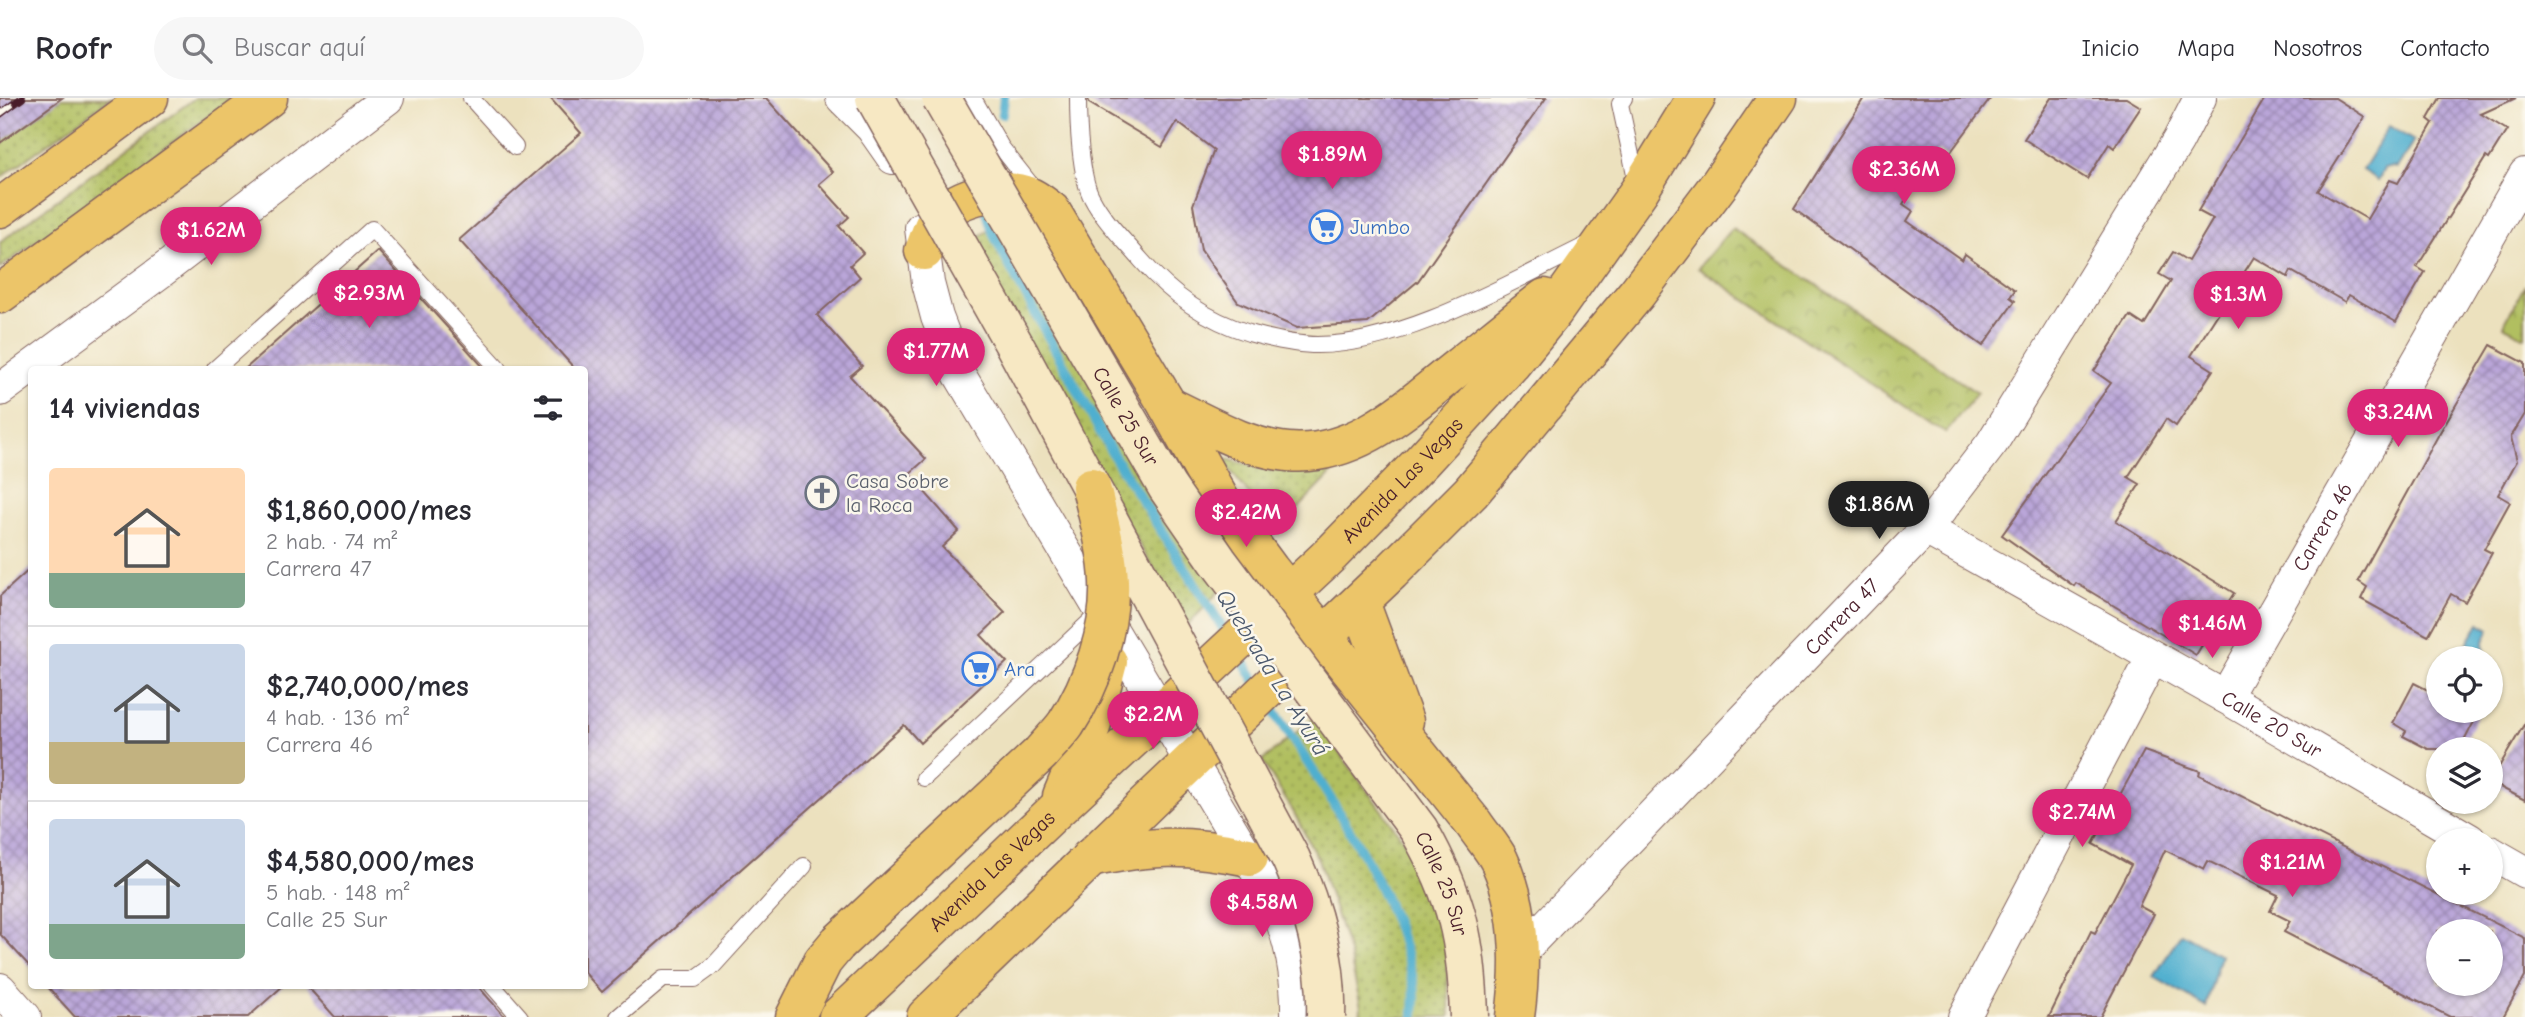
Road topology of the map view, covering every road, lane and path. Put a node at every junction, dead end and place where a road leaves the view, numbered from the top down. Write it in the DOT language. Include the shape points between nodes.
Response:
graph roads {
  1 [pos="149,98"];
  2 [pos="268,98"];
  3 [pos="388,98"];
  4 [pos="471,98"];
  5 [pos="842,98"];
  6 [pos="875,98"];
  7 [pos="941,98"];
  8 [pos="973,98"];
  9 [pos="1078,98"];
  10 [pos="1624,98"];
  11 [pos="1696,98"];
  12 [pos="1778,98"];
  13 [pos="2200,98"];
  14 [pos="515,147"];
  15 [pos="2525,174"];
  16 [pos="1639,191"];
  17 [pos="0,208"];
  18 [pos="1051,211"];
  19 [pos="1602,246"];
  20 [pos="924,251"];
  21 [pos="0,294"];
  22 [pos="33,366"];
  23 [pos="218,366"];
  24 [pos="496,366"];
  25 [pos="28,369"];
  26 [pos="0,390"];
  27 [pos="1168,406"];
  28 [pos="1091,487"];
  29 [pos="1926,530"];
  30 [pos="1289,593"];
  31 [pos="1360,602"];
  32 [pos="1107,622"];
  33 [pos="1323,636"];
  34 [pos="2153,657"];
  35 [pos="2225,697"];
  36 [pos="1160,713"];
  37 [pos="1416,754"];
  38 [pos="1191,762"];
  39 [pos="924,778"];
  40 [pos="1055,811"];
  41 [pos="2449,828"];
  42 [pos="1249,857"];
  43 [pos="1090,858"];
  44 [pos="2503,859"];
  45 [pos="804,866"];
  46 [pos="2525,872"];
  47 [pos="1521,951"];
  48 [pos="0,989"];
  49 [pos="496,989"];
  50 [pos="25,1017"];
  51 [pos="520,1017"];
  52 [pos="618,1017"];
  53 [pos="794,1017"];
  54 [pos="838,1017"];
  55 [pos="926,1017"];
  56 [pos="1297,1017"];
  57 [pos="1326,1017"];
  58 [pos="1469,1017"];
  59 [pos="1514,1017"];
  60 [pos="1964,1017"];
  1 -- 17 [label="main road"];
  2 -- 21 [label="main road"];
  3 -- 22 [label="street"];
  4 -- 14 [label="lane"];
  5 -- 20 [label="street" via="872,128 908,185 919,212"];
  6 -- 28 [label="main road, bridge"];
  7 -- 58 [label="main road, Calle 25 Sur, bridge" via="1167,487 1419,830 1446,881 1463,938"];
  8 -- 18 [label="lane" via="1001,147"];
  9 -- 19 [label="lane" via="1090,194 1100,212 1160,282 1189,305 1225,325 1268,338 1315,345 1378,336"];
  10 -- 16 [label="lane" via="1619,104"];
  11 -- 16 [label="main road, Avenida Las Vegas"];
  12 -- 31 [label="main road" via="1637,293 1560,386 1471,492"];
  13 -- 29 [label="street, Carrera 47" via="1992,443"];
  15 -- 35 [label="street, Carrera 46"];
  16 -- 19 [label="main road, Avenida Las Vegas"];
  18 -- 20 [label="main road" via="1029,196 1007,191 977,194 935,223"];
  18 -- 27 [label="main road"];
  19 -- 27 [label="main road" via="1410,406 1333,449 1288,452 1256,446"];
  19 -- 30 [label="main road, Avenida Las Vegas" via="1511,364 1431,452"];
  20 -- 32 [label="street" via="937,317 958,374"];
  23 -- 24 [label="lane" via="372,229"];
  25 -- 26 [label="street"];
  27 -- 30 [label="main road" via="1225,509"];
  28 -- 53 [label="main road, bridge" via="1107,558 1109,600 1102,641 1065,725 838,943 823,961"];
  28 -- 57 [label="main road, bridge" via="1304,888 1323,952"];
  29 -- 34 [label="street, Calle 20 Sur"];
  29 -- 47 [label="street, Carrera 47"];
  30 -- 33 [label="main road"];
  30 -- 36 [label="main road, Avenida Las Vegas"];
  31 -- 33 [label="main road"];
  31 -- 37 [label="main road"];
  32 -- 36 [label="street"];
  32 -- 39 [label="lane"];
  32 -- 40 [label="main road" via="1102,685 1091,727"];
  33 -- 37 [label="main road"];
  33 -- 38 [label="main road"];
  34 -- 35 [label="street, Calle 20 Sur"];
  34 -- 60 [label="street"];
  35 -- 41 [label="street, Calle 20 Sur"];
  36 -- 38 [label="street"];
  36 -- 40 [label="main road, Avenida Las Vegas"];
  37 -- 47 [label="main road" via="1499,859"];
  38 -- 42 [label="street"];
  38 -- 43 [label="main road"];
  40 -- 54 [label="main road, Avenida Las Vegas"];
  42 -- 43 [label="main road" via="1181,846 1135,848"];
  42 -- 56 [label="street" via="1286,926"];
  43 -- 55 [label="main road"];
  44 -- 46 [label="street"];
  45 -- 52 [label="lane" via="713,966 695,979 663,979"];
  47 -- 59 [label="main road"];
  48 -- 50 [label="street"];
  49 -- 51 [label="lane"];
}
